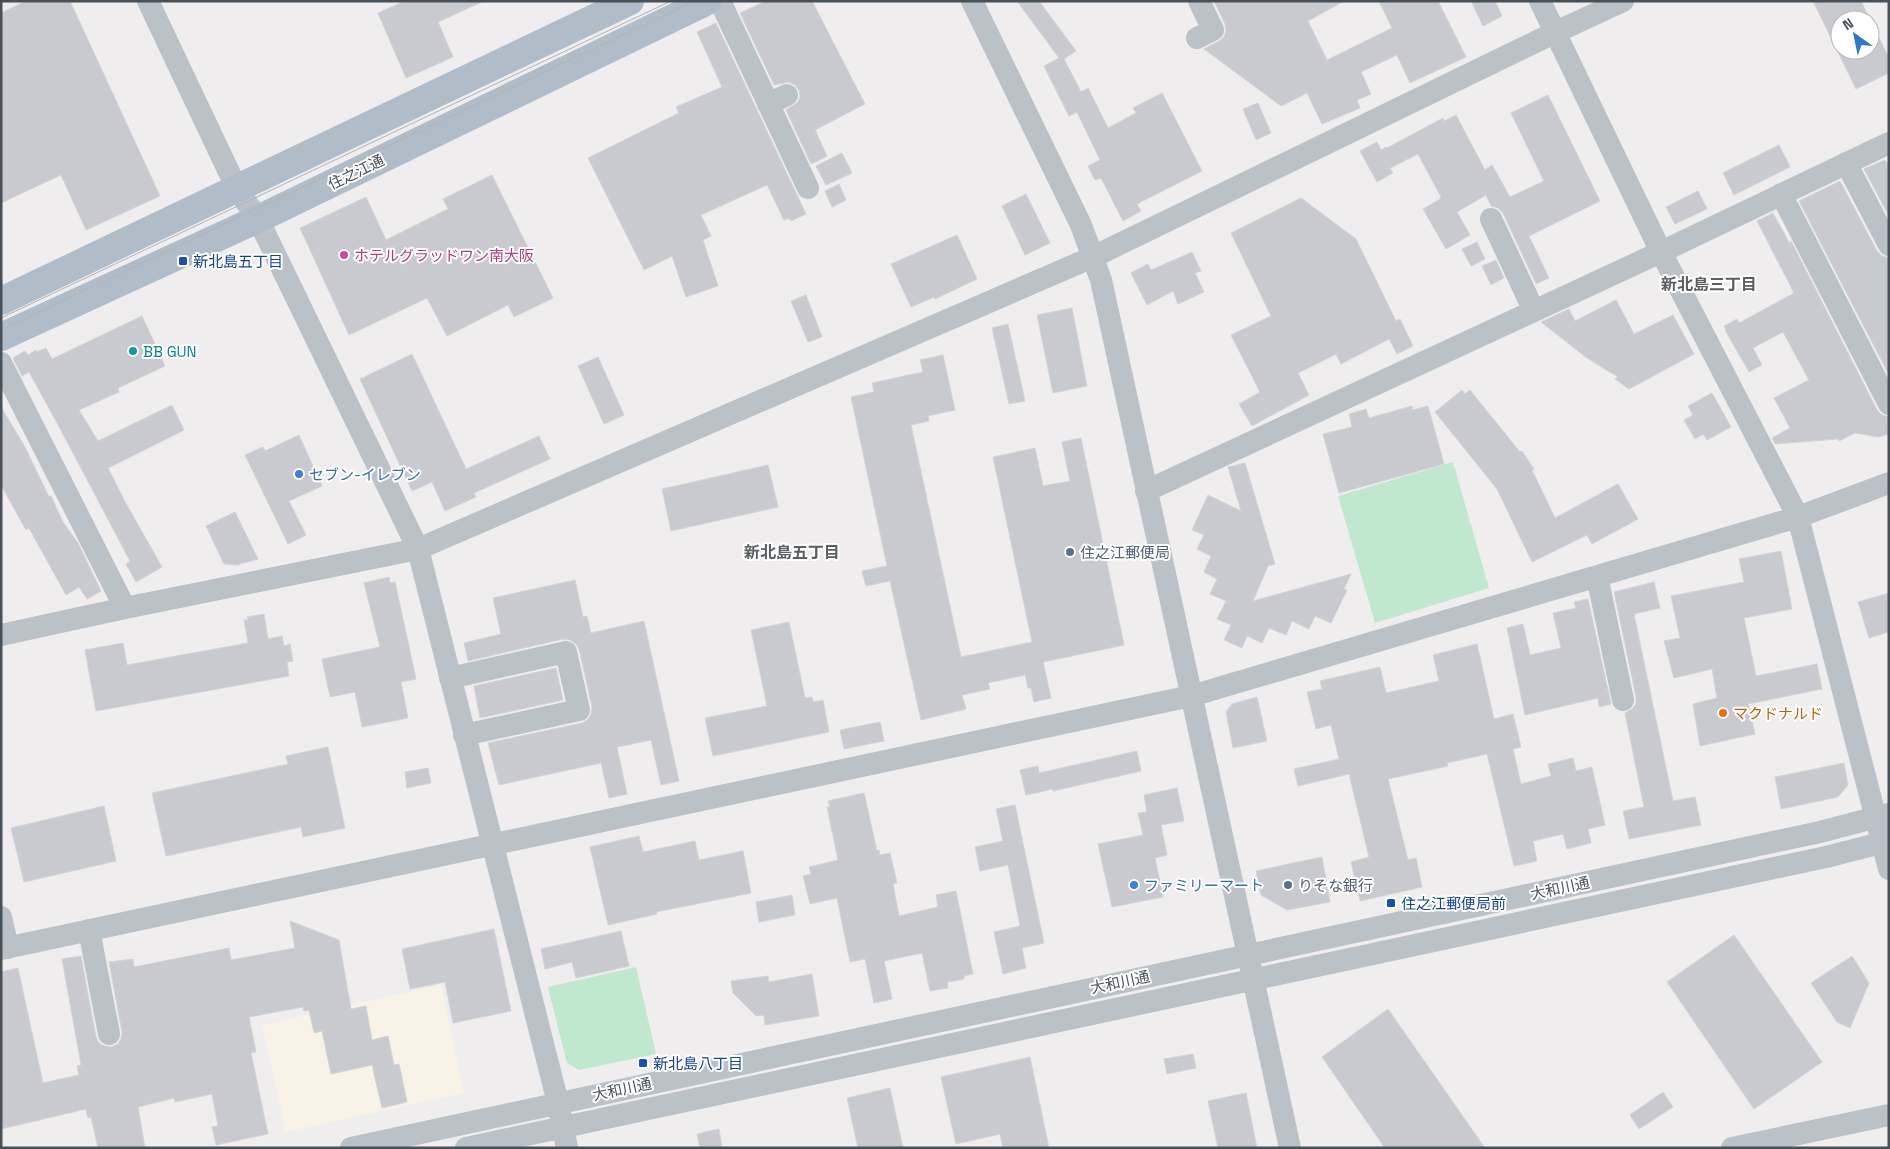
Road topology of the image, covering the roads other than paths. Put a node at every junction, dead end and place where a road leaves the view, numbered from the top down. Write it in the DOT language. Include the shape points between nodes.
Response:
graph roads {
  1 [pos="148,1"];
  2 [pos="630,1"];
  3 [pos="708,1"];
  4 [pos="720,1"];
  5 [pos="972,1"];
  6 [pos="1199,1"];
  7 [pos="1540,1"];
  8 [pos="1622,1"];
  9 [pos="1556,32"];
  10 [pos="1197,38"];
  11 [pos="1889,143"];
  12 [pos="1846,163"];
  13 [pos="808,188"];
  14 [pos="237,189"];
  15 [pos="1781,194"];
  16 [pos="258,220"];
  17 [pos="1491,220"];
  18 [pos="1889,245"];
  19 [pos="1661,252"];
  20 [pos="1093,257"];
  21 [pos="1,301"];
  22 [pos="1534,311"];
  23 [pos="1,336"];
  24 [pos="1,363"];
  25 [pos="1889,404"];
  26 [pos="1889,483"];
  27 [pos="1146,491"];
  28 [pos="1798,517"];
  29 [pos="418,549"];
  30 [pos="1597,576"];
  31 [pos="126,608"];
  32 [pos="1,635"];
  33 [pos="450,678"];
  34 [pos="1191,696"];
  35 [pos="1623,700"];
  36 [pos="464,735"];
  37 [pos="1882,816"];
  38 [pos="1885,842"];
  39 [pos="492,846"];
  40 [pos="1889,869"];
  41 [pos="1,918"];
  42 [pos="89,930"];
  43 [pos="4,948"];
  44 [pos="1248,955"];
  45 [pos="1253,979"];
  46 [pos="109,1034"];
  47 [pos="558,1103"];
  48 [pos="1889,1115"];
  49 [pos="565,1138"];
  50 [pos="351,1148"];
  51 [pos="466,1148"];
  52 [pos="1290,1148"];
  53 [pos="1732,1148"];
  1 -- 14 [label="street"];
  2 -- 14 [label="main road"];
  3 -- 16 [label="main road, 住之江通"];
  4 -- 13 [label="street" via="778,99"];
  5 -- 20 [label="street" via="1081,225"];
  6 -- 10 [label="street" via="1213,30"];
  7 -- 9 [label="street"];
  8 -- 9 [label="street"];
  9 -- 19 [label="street"];
  9 -- 20 [label="street"];
  11 -- 12 [label="street"];
  12 -- 15 [label="street"];
  12 -- 18 [label="street"];
  14 -- 16 [label="street"];
  14 -- 21 [label="main road"];
  15 -- 19 [label="street"];
  15 -- 25 [label="street"];
  16 -- 23 [label="main road, 住之江通"];
  16 -- 29 [label="street"];
  17 -- 22 [label="street"];
  19 -- 22 [label="street"];
  19 -- 28 [label="street"];
  20 -- 27 [label="street" via="1101,280"];
  20 -- 29 [label="street"];
  22 -- 27 [label="street"];
  24 -- 31 [label="street"];
  26 -- 28 [label="street"];
  27 -- 34 [label="street"];
  28 -- 30 [label="street"];
  28 -- 37 [label="street"];
  29 -- 31 [label="street"];
  29 -- 33 [label="street"];
  30 -- 34 [label="street"];
  30 -- 35 [label="street"];
  31 -- 32 [label="street"];
  33 -- 36 [label="street"];
  33 -- 36 [label="street" via="566,652 579,710"];
  34 -- 39 [label="street"];
  34 -- 44 [label="street"];
  36 -- 39 [label="street"];
  37 -- 38 [label="street"];
  37 -- 44 [label="street, 大和川通"];
  38 -- 40 [label="street"];
  38 -- 45 [label="street, 大和川通"];
  39 -- 42 [label="street"];
  39 -- 47 [label="street"];
  41 -- 43 [label="street"];
  42 -- 43 [label="street"];
  42 -- 46 [label="street"];
  44 -- 45 [label="street"];
  44 -- 47 [label="street, 大和川通"];
  45 -- 49 [label="street, 大和川通"];
  45 -- 52 [label="street"];
  47 -- 49 [label="street"];
  47 -- 50 [label="street, 大和川通"];
  48 -- 53 [label="street"];
  49 -- 51 [label="street, 大和川通"];
}
